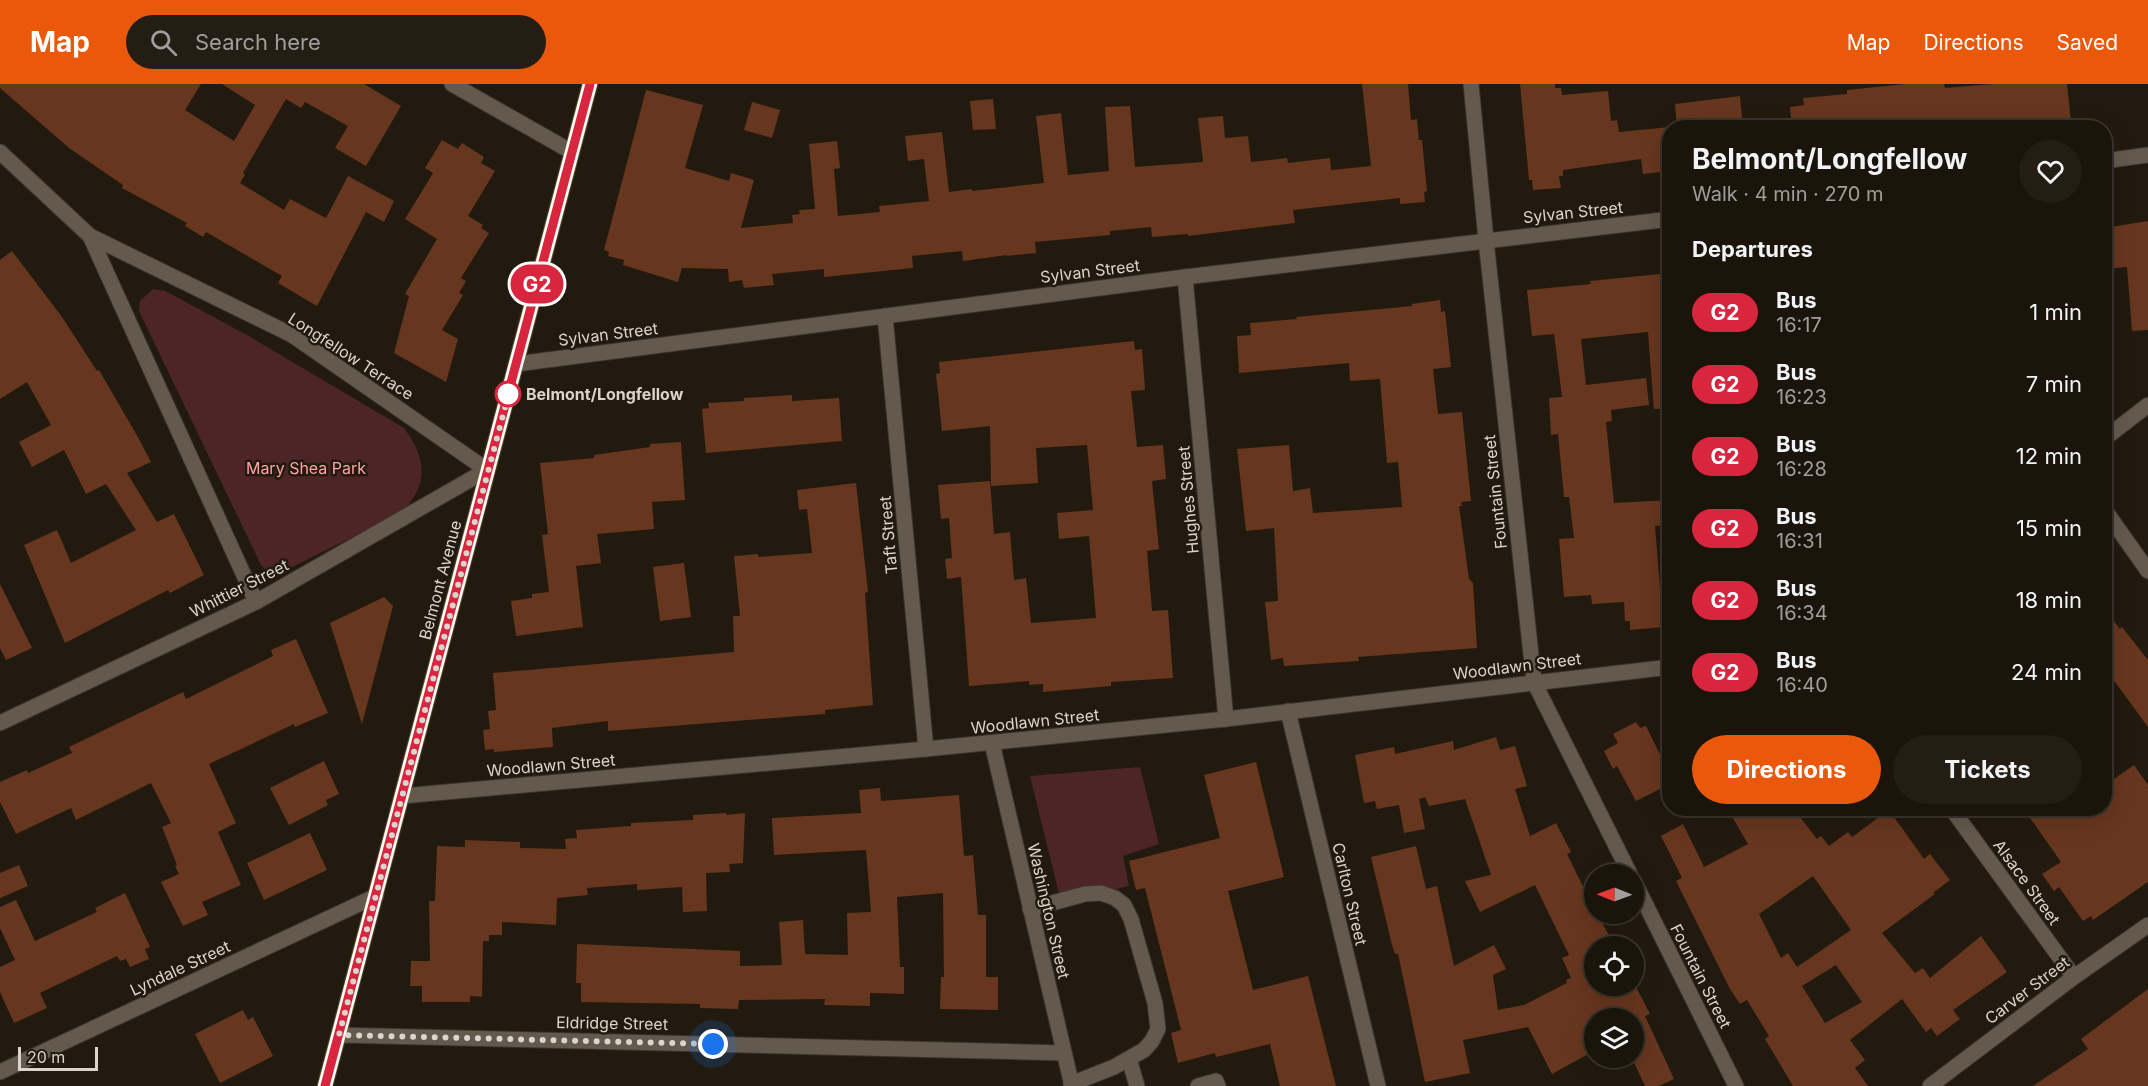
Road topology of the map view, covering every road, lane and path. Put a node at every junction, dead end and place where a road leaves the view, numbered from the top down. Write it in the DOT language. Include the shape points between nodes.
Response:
graph roads {
  1 [pos="452,84"];
  2 [pos="590,84"];
  3 [pos="1472,84"];
  4 [pos="0,152"];
  5 [pos="572,152"];
  6 [pos="2148,155"];
  7 [pos="2112,160"];
  8 [pos="1662,220"];
  9 [pos="90,236"];
  10 [pos="1486,240"];
  11 [pos="1185,277"];
  12 [pos="885,316"];
  13 [pos="516,364"];
  14 [pos="2148,405"];
  15 [pos="2112,433"];
  16 [pos="487,470"];
  17 [pos="2112,520"];
  18 [pos="2148,571"];
  19 [pos="256,602"];
  20 [pos="1662,668"];
  21 [pos="1534,682"];
  22 [pos="1288,711"];
  23 [pos="1226,719"];
  24 [pos="0,723"];
  25 [pos="992,743"];
  26 [pos="926,749"];
  27 [pos="402,796"];
  28 [pos="1957,816"];
  29 [pos="1625,864"];
  30 [pos="376,896"];
  31 [pos="1644,901"];
  32 [pos="1030,909"];
  33 [pos="2148,926"];
  34 [pos="2074,977"];
  35 [pos="339,1035"];
  36 [pos="1064,1053"];
  37 [pos="1129,1059"];
  38 [pos="0,1072"];
  39 [pos="1072,1085"];
  40 [pos="325,1086"];
  41 [pos="1137,1086"];
  42 [pos="1198,1086"];
  43 [pos="1218,1086"];
  44 [pos="1378,1086"];
  45 [pos="1736,1086"];
  46 [pos="1930,1086"];
  1 -- 5 [label="street"];
  2 -- 5 [label="main road, Belmont Avenue"];
  3 -- 10 [label="street, Fountain Street"];
  4 -- 9 [label="street, Longfellow Terrace"];
  5 -- 13 [label="main road, Belmont Avenue"];
  6 -- 7 [label="street"];
  8 -- 10 [label="street, Sylvan Street"];
  9 -- 16 [label="street, Longfellow Terrace" via="292,335"];
  9 -- 19 [label="street, Longfellow Terrace"];
  10 -- 11 [label="street, Sylvan Street"];
  10 -- 21 [label="street, Fountain Street"];
  11 -- 12 [label="street, Sylvan Street"];
  11 -- 23 [label="street, Hughes Street"];
  12 -- 13 [label="street, Sylvan Street"];
  12 -- 26 [label="street, Taft Street"];
  13 -- 16 [label="main road, Belmont Avenue"];
  14 -- 15 [label="street"];
  16 -- 19 [label="street, Whittier Street"];
  16 -- 27 [label="main road, Belmont Avenue"];
  17 -- 18 [label="street"];
  19 -- 24 [label="street, Whittier Street"];
  20 -- 21 [label="street, Woodlawn Street"];
  21 -- 22 [label="street, Woodlawn Street"];
  21 -- 29 [label="street, Fountain Street"];
  22 -- 23 [label="street, Woodlawn Street"];
  22 -- 44 [label="street, Carlton Street"];
  23 -- 25 [label="street, Woodlawn Street"];
  25 -- 26 [label="street, Woodlawn Street"];
  25 -- 32 [label="street, Washington Street"];
  26 -- 27 [label="street, Woodlawn Street"];
  27 -- 30 [label="main road, Belmont Avenue"];
  28 -- 34 [label="street, Alsace Street"];
  30 -- 35 [label="main road, Belmont Avenue"];
  30 -- 38 [label="street, Lyndale Street"];
  31 -- 45 [label="street, Fountain Street"];
  32 -- 36 [label="street, Washington Street"];
  32 -- 37 [label="street" via="1101,893 1124,905 1158,1016 1158,1029 1152,1041"];
  33 -- 34 [label="street, Carver Street"];
  34 -- 46 [label="street, Carver Street"];
  35 -- 36 [label="street, Eldridge Street"];
  35 -- 40 [label="main road, Belmont Avenue"];
  36 -- 39 [label="street, Washington Street"];
  37 -- 39 [label="street"];
  37 -- 41 [label="street"];
  42 -- 43 [label="street" via="1216,1081"];
}
